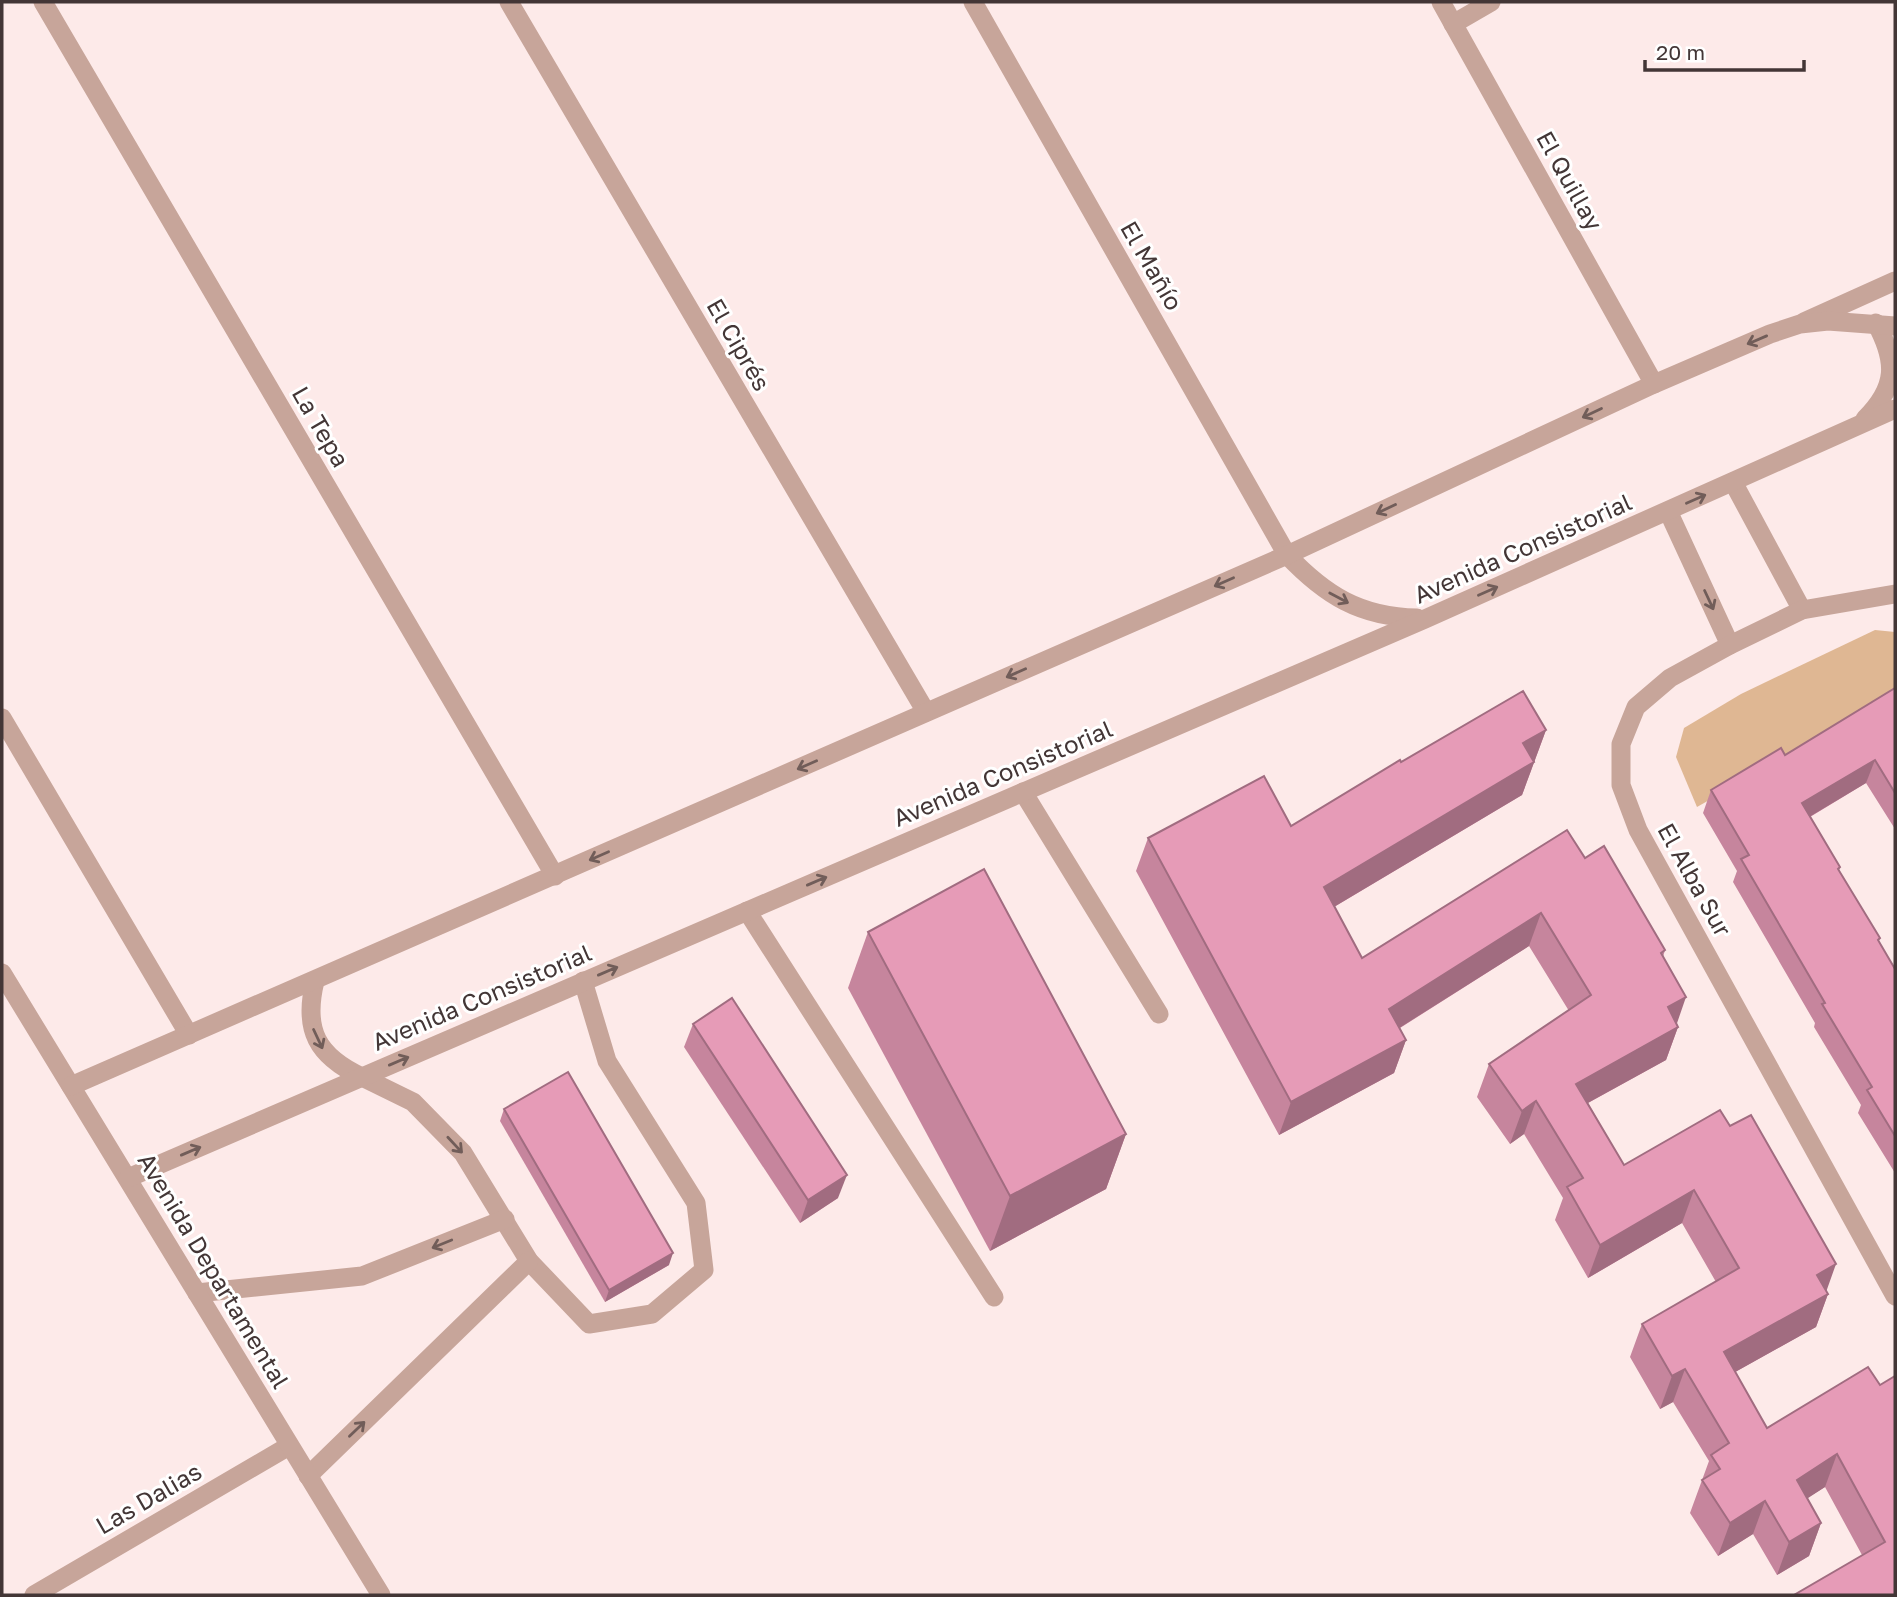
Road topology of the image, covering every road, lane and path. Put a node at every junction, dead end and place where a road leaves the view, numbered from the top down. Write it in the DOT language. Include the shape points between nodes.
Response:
graph roads {
  1 [pos="43,2"];
  2 [pos="509,2"];
  3 [pos="973,2"];
  4 [pos="1441,2"];
  5 [pos="1491,2"];
  6 [pos="1453,24"];
  7 [pos="1895,281"];
  8 [pos="1800,324"];
  9 [pos="1886,325"];
  10 [pos="1654,384"];
  11 [pos="1895,409"];
  12 [pos="1857,426"];
  13 [pos="1733,482"];
  14 [pos="1668,512"];
  15 [pos="1287,555"];
  16 [pos="1895,594"];
  17 [pos="1802,610"];
  18 [pos="1425,619"];
  19 [pos="1730,645"];
  20 [pos="926,712"];
  21 [pos="2,718"];
  22 [pos="1023,792"];
  23 [pos="555,876"];
  24 [pos="747,911"];
  25 [pos="2,973"];
  26 [pos="315,981"];
  27 [pos="583,981"];
  28 [pos="1159,1014"];
  29 [pos="189,1035"];
  30 [pos="362,1077"];
  31 [pos="71,1086"];
  32 [pos="128,1178"];
  33 [pos="505,1219"];
  34 [pos="529,1261"];
  35 [pos="197,1293"];
  36 [pos="1895,1296"];
  37 [pos="994,1297"];
  38 [pos="289,1446"];
  39 [pos="308,1476"];
  40 [pos="34,1595"];
  41 [pos="381,1595"];
  1 -- 23 [label="street, La Tepa"];
  2 -- 20 [label="street, El Ciprés"];
  3 -- 15 [label="street, El Mañío"];
  4 -- 6 [label="street, El Quillay"];
  5 -- 6 [label="street"];
  6 -- 10 [label="street, El Quillay"];
  7 -- 8 [label="street"];
  8 -- 9 [label="street"];
  8 -- 10 [label="street, one-way"];
  9 -- 12 [label="street" via="1894,364 1890,386 1879,405"];
  10 -- 15 [label="street, one-way"];
  11 -- 12 [label="street, Avenida Consistorial"];
  12 -- 13 [label="street, Avenida Consistorial"];
  14 -- 13 [label="street, Avenida Consistorial, one-way"];
  13 -- 17 [label="street"];
  18 -- 14 [label="street, Avenida Consistorial, one-way"];
  14 -- 19 [label="street, one-way"];
  15 -- 18 [label="street, El Mañío, one-way" via="1334,597 1394,618"];
  15 -- 20 [label="street, one-way"];
  16 -- 17 [label="street, El Alba Sur"];
  17 -- 19 [label="street, El Alba Sur"];
  18 -- 22 [label="street, Avenida Consistorial"];
  19 -- 36 [label="street, El Alba Sur" via="1670,678 1636,707 1620,744 1620,785 1638,830"];
  20 -- 23 [label="street, one-way"];
  21 -- 29 [label="street"];
  24 -- 22 [label="street, Avenida Consistorial, one-way"];
  22 -- 28 [label="street"];
  23 -- 26 [label="street"];
  27 -- 24 [label="street, Avenida Consistorial, one-way"];
  24 -- 37 [label="street"];
  25 -- 31 [label="street, Avenida Departamental"];
  26 -- 29 [label="street"];
  26 -- 30 [label="street, one-way" via="309,1004 323,1050"];
  30 -- 27 [label="street, Avenida Consistorial, one-way"];
  27 -- 34 [label="street" via="607,1061 696,1203 704,1270 652,1314 589,1324"];
  29 -- 31 [label="street"];
  32 -- 30 [label="street, Avenida Consistorial, one-way"];
  30 -- 33 [label="street, one-way" via="413,1102 463,1153"];
  31 -- 32 [label="street, Avenida Departamental"];
  32 -- 35 [label="street, Avenida Departamental"];
  33 -- 34 [label="street"];
  33 -- 35 [label="street, one-way" via="362,1276"];
  39 -- 34 [label="street, one-way"];
  35 -- 38 [label="street, Avenida Departamental"];
  38 -- 39 [label="street, Avenida Departamental"];
  38 -- 40 [label="street, Las Dalias"];
  39 -- 41 [label="street, Avenida Departamental"];
}
